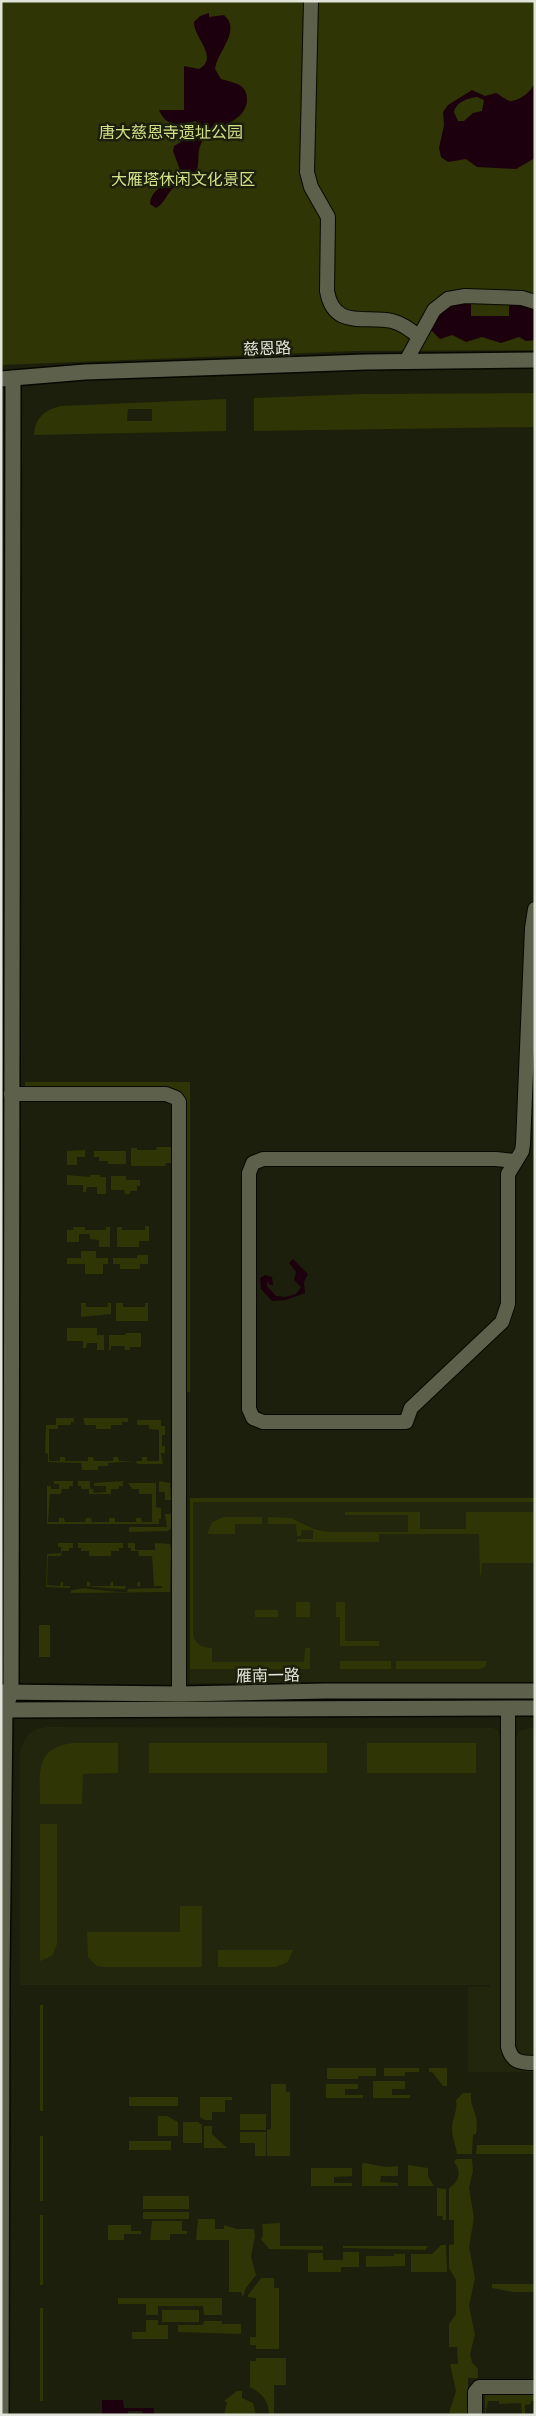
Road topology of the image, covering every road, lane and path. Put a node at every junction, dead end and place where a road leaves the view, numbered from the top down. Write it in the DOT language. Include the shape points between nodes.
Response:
graph roads {
  1 [pos="311,1"];
  2 [pos="535,302"];
  3 [pos="419,337"];
  4 [pos="535,360"];
  5 [pos="406,361"];
  6 [pos="7,378"];
  7 [pos="535,909"];
  8 [pos="6,986"];
  9 [pos="530,1089"];
  10 [pos="11,1094"];
  11 [pos="514,1161"];
  12 [pos="535,1691"];
  13 [pos="6,1692"];
  14 [pos="178,1694"];
  15 [pos="508,1708"];
  16 [pos="535,1708"];
  17 [pos="3,1710"];
  18 [pos="2,2026"];
  19 [pos="535,2063"];
  20 [pos="535,2387"];
  21 [pos="1,2415"];
  22 [pos="476,2415"];
  1 -- 3 [label="street" via="307,172 328,217 329,301 343,316 390,320"];
  2 -- 3 [label="street" via="522,298 465,296 448,299 434,310"];
  3 -- 5 [label="street"];
  4 -- 5 [label="street, 慈恩路"];
  5 -- 6 [label="street, 慈恩路" via="85,372"];
  6 -- 8 [label="street"];
  7 -- 9 [label="street" via="532,925"];
  8 -- 10 [label="street"];
  9 -- 11 [label="street" via="523,1146"];
  10 -- 13 [label="street"];
  10 -- 14 [label="street" via="166,1094 179,1102"];
  11 -- 11 [label="street" via="508,1177 508,1304 505,1316 412,1408 406,1422 263,1422 253,1418 250,1409 250,1172 253,1163 263,1159"];
  12 -- 14 [label="street, 雁南一路"];
  13 -- 14 [label="street, 雁南一路"];
  13 -- 17 [label="street"];
  15 -- 16 [label="street, 雁南一路"];
  15 -- 17 [label="street, 雁南一路"];
  15 -- 19 [label="street" via="508,2047 514,2060"];
  17 -- 18 [label="street"];
  18 -- 21 [label="street"];
  20 -- 22 [label="street" via="478,2388"];
}
